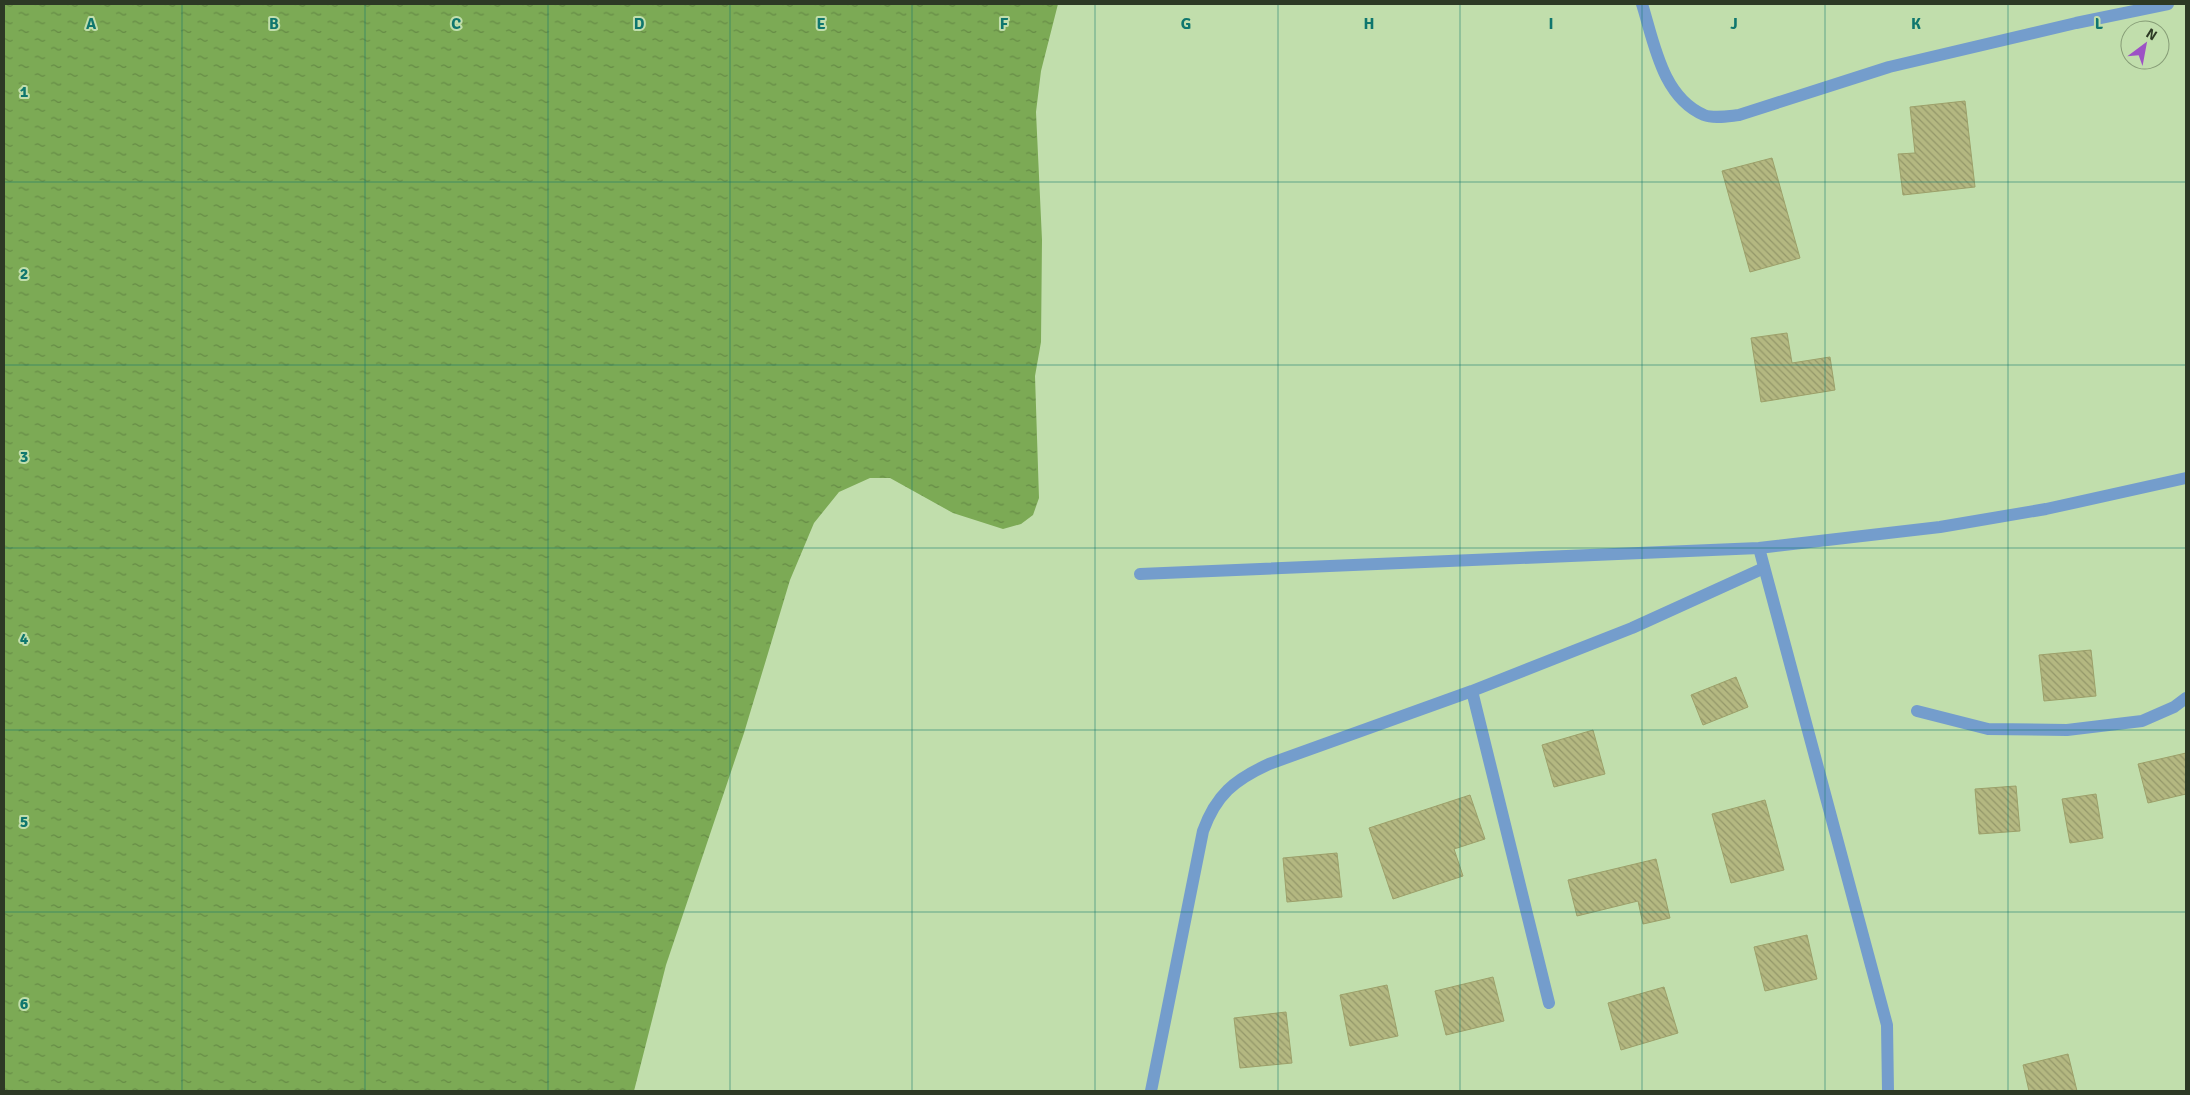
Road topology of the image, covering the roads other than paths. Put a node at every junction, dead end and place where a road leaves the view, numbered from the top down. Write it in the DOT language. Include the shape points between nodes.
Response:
graph roads {
  1 [pos="1642,4"];
  2 [pos="2168,4"];
  3 [pos="2186,478"];
  4 [pos="1759,548"];
  5 [pos="1764,568"];
  6 [pos="1140,574"];
  7 [pos="1472,691"];
  8 [pos="2186,698"];
  9 [pos="1917,711"];
  10 [pos="1549,1003"];
  11 [pos="1151,1091"];
  12 [pos="1888,1091"];
  1 -- 2 [label="street" via="1664,75 1685,102 1705,116 1722,117 1739,115 1889,67"];
  3 -- 4 [label="street" via="2036,511 1940,527"];
  4 -- 5 [label="street"];
  4 -- 6 [label="street"];
  5 -- 7 [label="street" via="1632,628"];
  5 -- 12 [label="street" via="1887,1025"];
  7 -- 10 [label="street"];
  7 -- 11 [label="street" via="1269,764 1246,774 1225,790 1210,811 1203,831"];
  8 -- 9 [label="street" via="2142,721 2067,730 1988,729"];
}
